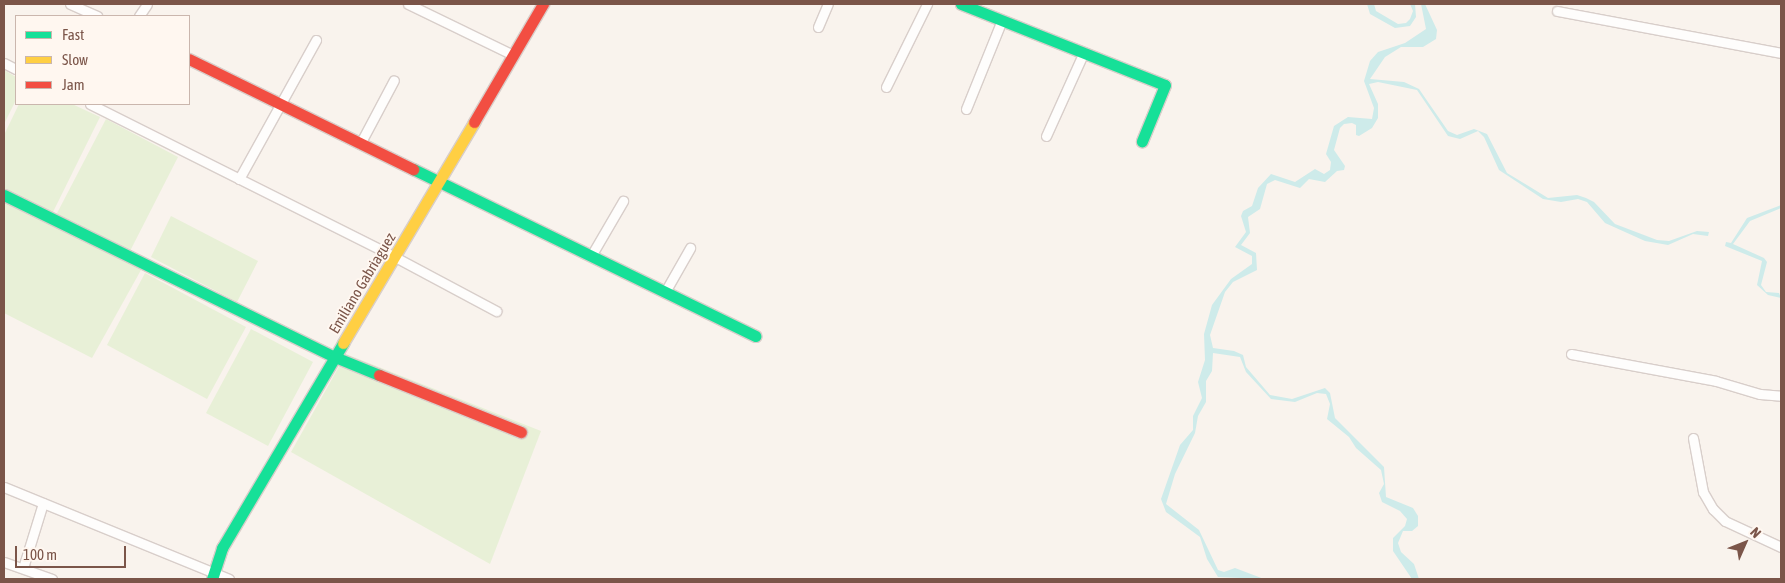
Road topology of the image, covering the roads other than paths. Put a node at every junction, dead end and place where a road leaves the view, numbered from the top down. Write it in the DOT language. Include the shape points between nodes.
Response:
graph roads {
  1 [pos="70,4"];
  2 [pos="147,4"];
  3 [pos="408,4"];
  4 [pos="543,4"];
  5 [pos="828,4"];
  6 [pos="927,4"];
  7 [pos="961,4"];
  8 [pos="1557,11"];
  9 [pos="95,15"];
  10 [pos="140,15"];
  11 [pos="1002,20"];
  12 [pos="818,27"];
  13 [pos="316,40"];
  14 [pos="1084,52"];
  15 [pos="1781,53"];
  16 [pos="513,55"];
  17 [pos="190,60"];
  18 [pos="394,80"];
  19 [pos="886,86"];
  20 [pos="92,105"];
  21 [pos="281,105"];
  22 [pos="966,109"];
  23 [pos="1046,136"];
  24 [pos="1142,141"];
  25 [pos="360,144"];
  26 [pos="239,178"];
  27 [pos="438,182"];
  28 [pos="4,195"];
  29 [pos="623,201"];
  30 [pos="690,248"];
  31 [pos="591,256"];
  32 [pos="395,257"];
  33 [pos="665,292"];
  34 [pos="496,311"];
  35 [pos="755,336"];
  36 [pos="1571,354"];
  37 [pos="335,357"];
  38 [pos="1781,396"];
  39 [pos="521,432"];
  40 [pos="1693,438"];
  41 [pos="4,487"];
  42 [pos="43,503"];
  43 [pos="1781,547"];
  44 [pos="4,562"];
  45 [pos="23,568"];
  46 [pos="213,575"];
  47 [pos="52,579"];
  48 [pos="230,579"];
  1 -- 9 [label="street"];
  2 -- 10 [label="street"];
  3 -- 16 [label="street"];
  4 -- 16 [label="street, Emiliano Gabriaguez"];
  5 -- 12 [label="street"];
  6 -- 19 [label="street"];
  7 -- 11 [label="street"];
  8 -- 15 [label="street"];
  11 -- 14 [label="street"];
  11 -- 22 [label="street"];
  13 -- 21 [label="street"];
  14 -- 23 [label="street"];
  14 -- 24 [label="street" via="1165,84"];
  16 -- 27 [label="street, Emiliano Gabriaguez"];
  17 -- 21 [label="street"];
  18 -- 25 [label="street"];
  20 -- 26 [label="street"];
  21 -- 25 [label="street"];
  21 -- 26 [label="street"];
  25 -- 27 [label="street"];
  26 -- 32 [label="street"];
  27 -- 31 [label="street"];
  27 -- 32 [label="street, Emiliano Gabriaguez"];
  28 -- 37 [label="street"];
  29 -- 31 [label="street"];
  30 -- 33 [label="street"];
  31 -- 33 [label="street"];
  32 -- 34 [label="street"];
  32 -- 37 [label="street, Emiliano Gabriaguez"];
  33 -- 35 [label="street"];
  36 -- 38 [label="street"];
  37 -- 39 [label="street"];
  37 -- 46 [label="street, Emiliano Gabriaguez" via="222,548"];
  40 -- 43 [label="street" via="1703,492 1713,509 1725,520"];
  41 -- 42 [label="street"];
  42 -- 45 [label="street"];
  42 -- 46 [label="street"];
  44 -- 45 [label="street"];
  45 -- 47 [label="street"];
  46 -- 48 [label="street"];
}
